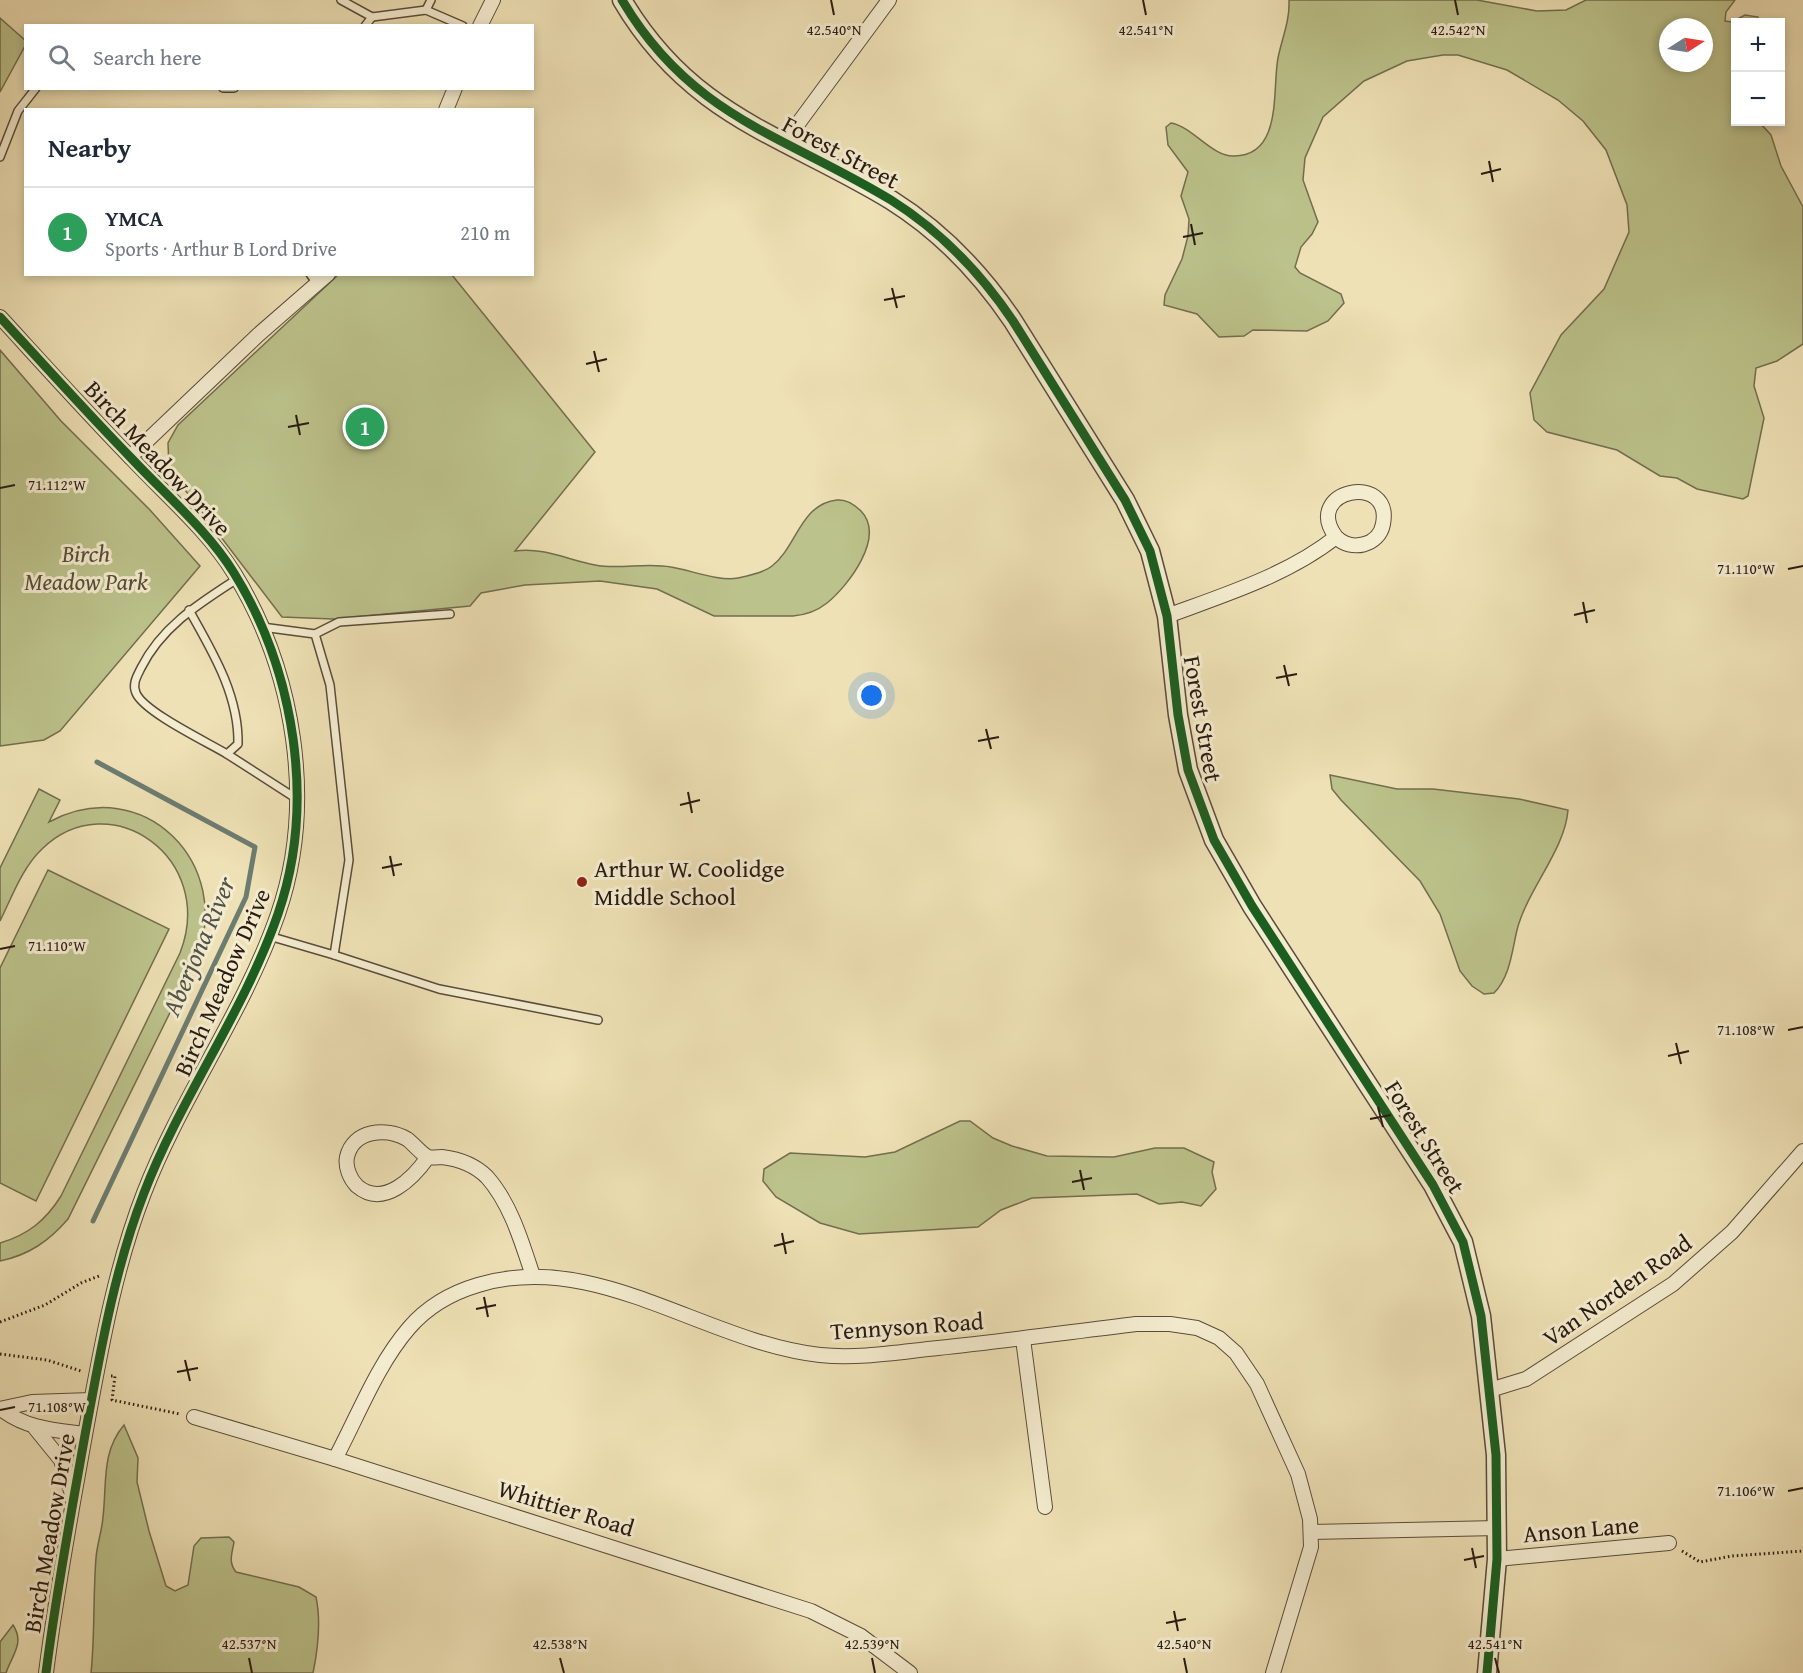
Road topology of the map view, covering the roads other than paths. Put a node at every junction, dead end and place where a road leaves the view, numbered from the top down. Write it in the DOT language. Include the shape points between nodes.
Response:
graph roads {
  1 [pos="341,0"];
  2 [pos="431,0"];
  3 [pos="493,0"];
  4 [pos="622,0"];
  5 [pos="890,0"];
  6 [pos="426,10"];
  7 [pos="372,17"];
  8 [pos="367,24"];
  9 [pos="458,24"];
  10 [pos="481,24"];
  11 [pos="34,90"];
  12 [pos="454,90"];
  13 [pos="447,108"];
  14 [pos="783,144"];
  15 [pos="0,157"];
  16 [pos="314,280"];
  17 [pos="0,317"];
  18 [pos="130,457"];
  19 [pos="1336,537"];
  20 [pos="237,579"];
  21 [pos="189,610"];
  22 [pos="450,614"];
  23 [pos="1167,616"];
  24 [pos="262,627"];
  25 [pos="315,634"];
  26 [pos="227,754"];
  27 [pos="297,799"];
  28 [pos="269,936"];
  29 [pos="334,956"];
  30 [pos="598,1020"];
  31 [pos="1803,1152"];
  32 [pos="428,1157"];
  33 [pos="533,1276"];
  34 [pos="1023,1339"];
  35 [pos="1491,1390"];
  36 [pos="91,1400"];
  37 [pos="0,1411"];
  38 [pos="194,1417"];
  39 [pos="35,1428"];
  40 [pos="85,1434"];
  41 [pos="335,1459"];
  42 [pos="74,1499"];
  43 [pos="1045,1507"];
  44 [pos="1498,1528"];
  45 [pos="1311,1532"];
  46 [pos="1669,1544"];
  47 [pos="1497,1559"];
  48 [pos="46,1673"];
  49 [pos="909,1673"];
  50 [pos="1273,1673"];
  51 [pos="1487,1673"];
  1 -- 7 [label="lane"];
  2 -- 6 [label="lane"];
  3 -- 10 [label="street"];
  4 -- 14 [label="street, Forest Street" via="650,42 681,76"];
  5 -- 14 [label="street"];
  6 -- 7 [label="lane"];
  6 -- 9 [label="lane"];
  7 -- 8 [label="lane"];
  11 -- 15 [label="lane" via="18,111"];
  12 -- 13 [label="street"];
  14 -- 23 [label="street, Forest Street" via="908,211 959,252 992,290 1141,531 1157,571"];
  16 -- 18 [label="street"];
  17 -- 18 [label="street, Birch Meadow Drive"];
  18 -- 20 [label="street, Birch Meadow Drive" via="207,538"];
  19 -- 19 [label="street" via="1346,544 1369,543 1378,535 1384,518 1381,506 1373,497 1357,491 1346,493 1336,500 1329,515"];
  19 -- 23 [label="street" via="1304,558 1250,584"];
  20 -- 21 [label="lane"];
  20 -- 24 [label="street, Birch Meadow Drive"];
  21 -- 26 [label="lane" via="227,685 238,744"];
  21 -- 26 [label="lane" via="166,631 145,659 134,681 135,693 146,706"];
  22 -- 25 [label="lane" via="339,622"];
  23 -- 35 [label="street, Forest Street" via="1185,753 1207,824 1252,906 1455,1224 1476,1288"];
  24 -- 25 [label="lane"];
  24 -- 27 [label="street, Birch Meadow Drive" via="286,703"];
  25 -- 29 [label="lane" via="330,685 349,860"];
  26 -- 27 [label="lane"];
  27 -- 28 [label="street, Birch Meadow Drive" via="291,869"];
  28 -- 29 [label="lane"];
  28 -- 36 [label="street, Birch Meadow Drive" via="143,1196 115,1293"];
  29 -- 30 [label="lane" via="439,989"];
  31 -- 35 [label="street, Van Norden Road" via="1732,1232 1672,1284 1530,1377"];
  32 -- 32 [label="street" via="403,1185 381,1193 368,1192 356,1185 347,1168 354,1143 377,1132 406,1139"];
  32 -- 33 [label="street" via="457,1160 485,1175 514,1224"];
  33 -- 34 [label="street, Tennyson Road" via="593,1284 751,1339 810,1354 878,1355"];
  33 -- 41 [label="street, Tennyson Road" via="465,1289 418,1319 387,1359"];
  34 -- 43 [label="street"];
  34 -- 45 [label="street, Tennyson Road" via="1155,1323 1197,1328 1219,1338 1236,1353 1257,1384 1303,1488"];
  35 -- 44 [label="street, Forest Street"];
  36 -- 37 [label="street" via="43,1401"];
  36 -- 40 [label="street, Birch Meadow Drive"];
  37 -- 39 [label="street"];
  38 -- 41 [label="street, Whittier Road"];
  39 -- 40 [label="street"];
  39 -- 42 [label="street" via="61,1460"];
  40 -- 42 [label="street, Birch Meadow Drive"];
  41 -- 49 [label="street, Whittier Road" via="811,1611 861,1636"];
  42 -- 48 [label="street, Birch Meadow Drive"];
  44 -- 45 [label="street"];
  44 -- 47 [label="street, Forest Street"];
  45 -- 50 [label="street" via="1307,1566"];
  46 -- 47 [label="street, Anson Lane"];
  47 -- 51 [label="street, Forest Street"];
}
